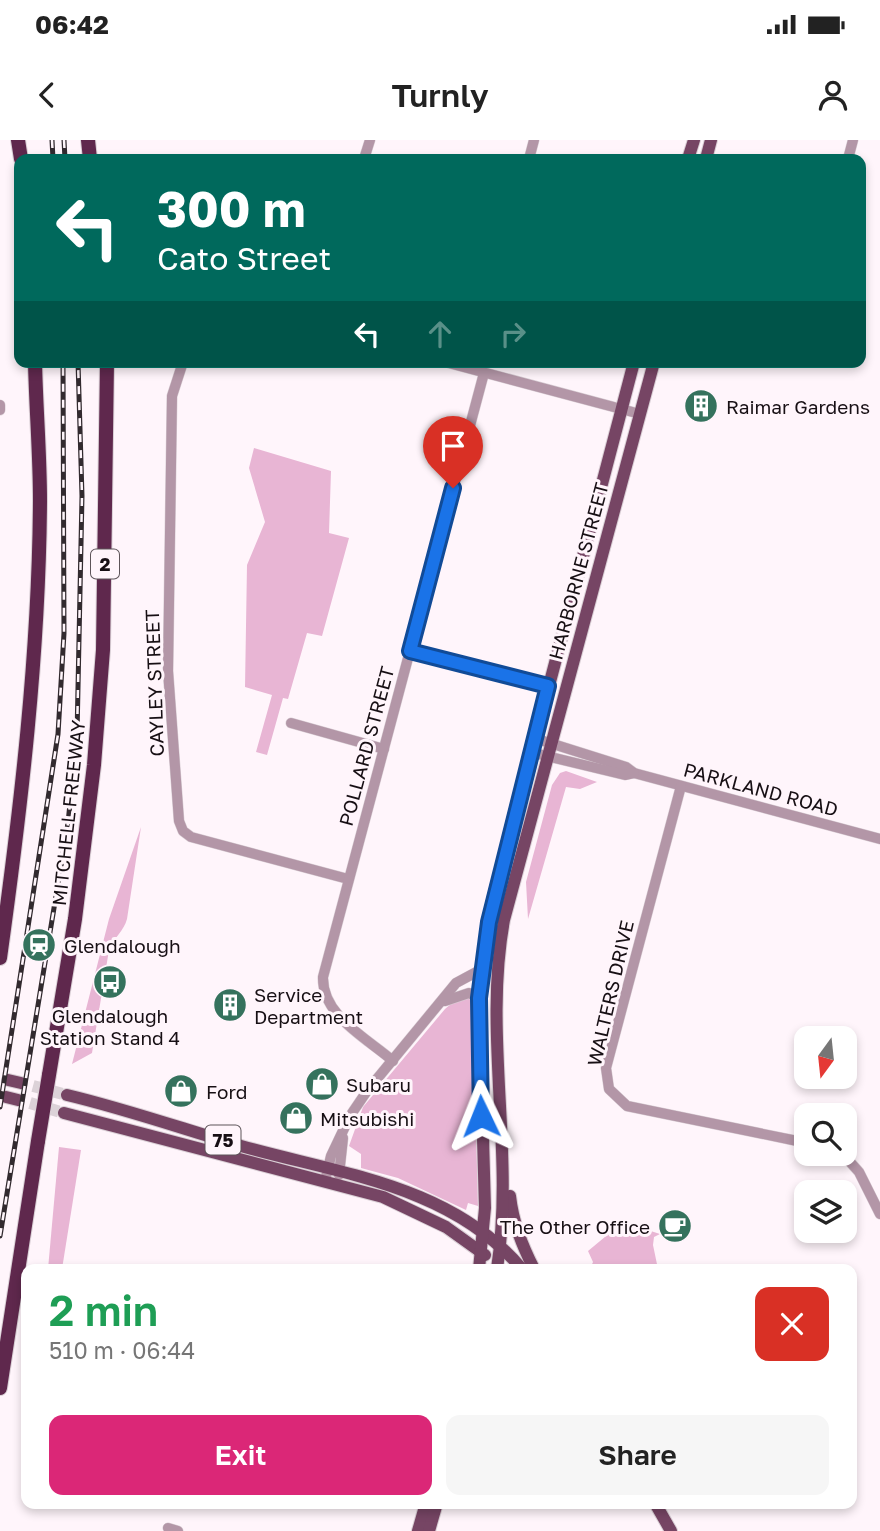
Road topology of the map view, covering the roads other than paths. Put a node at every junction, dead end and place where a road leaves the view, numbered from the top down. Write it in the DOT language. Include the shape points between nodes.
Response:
graph roads {
  1 [pos="35,368"];
  2 [pos="107,368"];
  3 [pos="181,368"];
  4 [pos="476,368"];
  5 [pos="632,368"];
  6 [pos="652,368"];
  7 [pos="484,373"];
  8 [pos="621,409"];
  9 [pos="640,414"];
  10 [pos="568,605"];
  11 [pos="587,610"];
  12 [pos="410,651"];
  13 [pos="548,686"];
  14 [pos="291,723"];
  15 [pos="534,738"];
  16 [pos="384,749"];
  17 [pos="550,750"];
  18 [pos="530,752"];
  19 [pos="681,786"];
  20 [pos="880,839"];
  21 [pos="348,879"];
  22 [pos="0,958"];
  23 [pos="482,969"];
  24 [pos="479,998"];
  25 [pos="444,1001"];
  26 [pos="393,1061"];
  27 [pos="67,1095"];
  28 [pos="64,1113"];
  29 [pos="794,1140"];
  30 [pos="854,1166"];
  31 [pos="332,1176"];
  32 [pos="502,1180"];
  33 [pos="880,1214"];
  34 [pos="484,1232"];
  35 [pos="500,1246"];
  36 [pos="481,1252"];
  37 [pos="480,1264"];
  38 [pos="494,1264"];
  39 [pos="498,1264"];
  40 [pos="517,1264"];
  41 [pos="531,1264"];
  42 [pos="0,1388"];
  43 [pos="424,1509"];
  44 [pos="435,1509"];
  45 [pos="658,1509"];
  46 [pos="418,1531"];
  47 [pos="429,1531"];
  48 [pos="671,1531"];
  1 -- 22 [label="highway" via="40,501 33,643 19,819"];
  2 -- 42 [label="highway, MITCHELL FREEWAY / 2, bridge" via="103,650 89,821"];
  3 -- 21 [label="street, CAYLEY STREET" via="172,396 168,671 179,821 191,837"];
  4 -- 7 [label="street"];
  5 -- 8 [label="main road, HARBORNE STREET"];
  6 -- 9 [label="main road, HARBORNE STREET"];
  7 -- 8 [label="street"];
  7 -- 12 [label="street, POLLARD STREET"];
  8 -- 9 [label="street"];
  8 -- 10 [label="main road, HARBORNE STREET"];
  9 -- 11 [label="main road, HARBORNE STREET"];
  10 -- 11 [label="main road"];
  10 -- 13 [label="main road, HARBORNE STREET"];
  11 -- 17 [label="main road, HARBORNE STREET"];
  12 -- 13 [label="street"];
  12 -- 16 [label="street, POLLARD STREET"];
  13 -- 15 [label="main road, HARBORNE STREET"];
  14 -- 16 [label="street"];
  15 -- 17 [label="street, PARKLAND ROAD"];
  15 -- 18 [label="main road, HARBORNE STREET"];
  16 -- 21 [label="street, POLLARD STREET"];
  17 -- 18 [label="street, PARKLAND ROAD"];
  17 -- 19 [label="street, PARKLAND ROAD" via="626,767"];
  17 -- 32 [label="main road, HARBORNE STREET" via="497,956"];
  18 -- 23 [label="main road, HARBORNE STREET" via="493,899"];
  19 -- 20 [label="street, PARKLAND ROAD"];
  19 -- 29 [label="street, WALTERS DRIVE" via="606,1068 609,1089 627,1106"];
  21 -- 26 [label="street, POLLARD STREET" via="325,968 324,994 335,1012"];
  23 -- 24 [label="main road, HARBORNE STREET"];
  23 -- 25 [label="street" via="456,983"];
  24 -- 25 [label="street" via="469,993"];
  24 -- 34 [label="main road, HARBORNE STREET"];
  25 -- 26 [label="street"];
  26 -- 31 [label="street" via="358,1103"];
  27 -- 31 [label="main road, 75"];
  28 -- 31 [label="main road, 75"];
  30 -- 33 [label="street"];
  31 -- 34 [label="main road, 75" via="419,1195"];
  31 -- 36 [label="main road, 75" via="412,1209"];
  32 -- 35 [label="main road, HARBORNE STREET"];
  32 -- 41 [label="main road"];
  34 -- 35 [label="main road, 75"];
  34 -- 36 [label="main road, HARBORNE STREET"];
  35 -- 39 [label="main road, HARBORNE STREET"];
  35 -- 40 [label="main road, 75"];
  36 -- 37 [label="main road, HARBORNE STREET"];
  36 -- 38 [label="main road, 75"];
  43 -- 46 [label="main road"];
  44 -- 47 [label="main road"];
  45 -- 48 [label="main road"];
}
